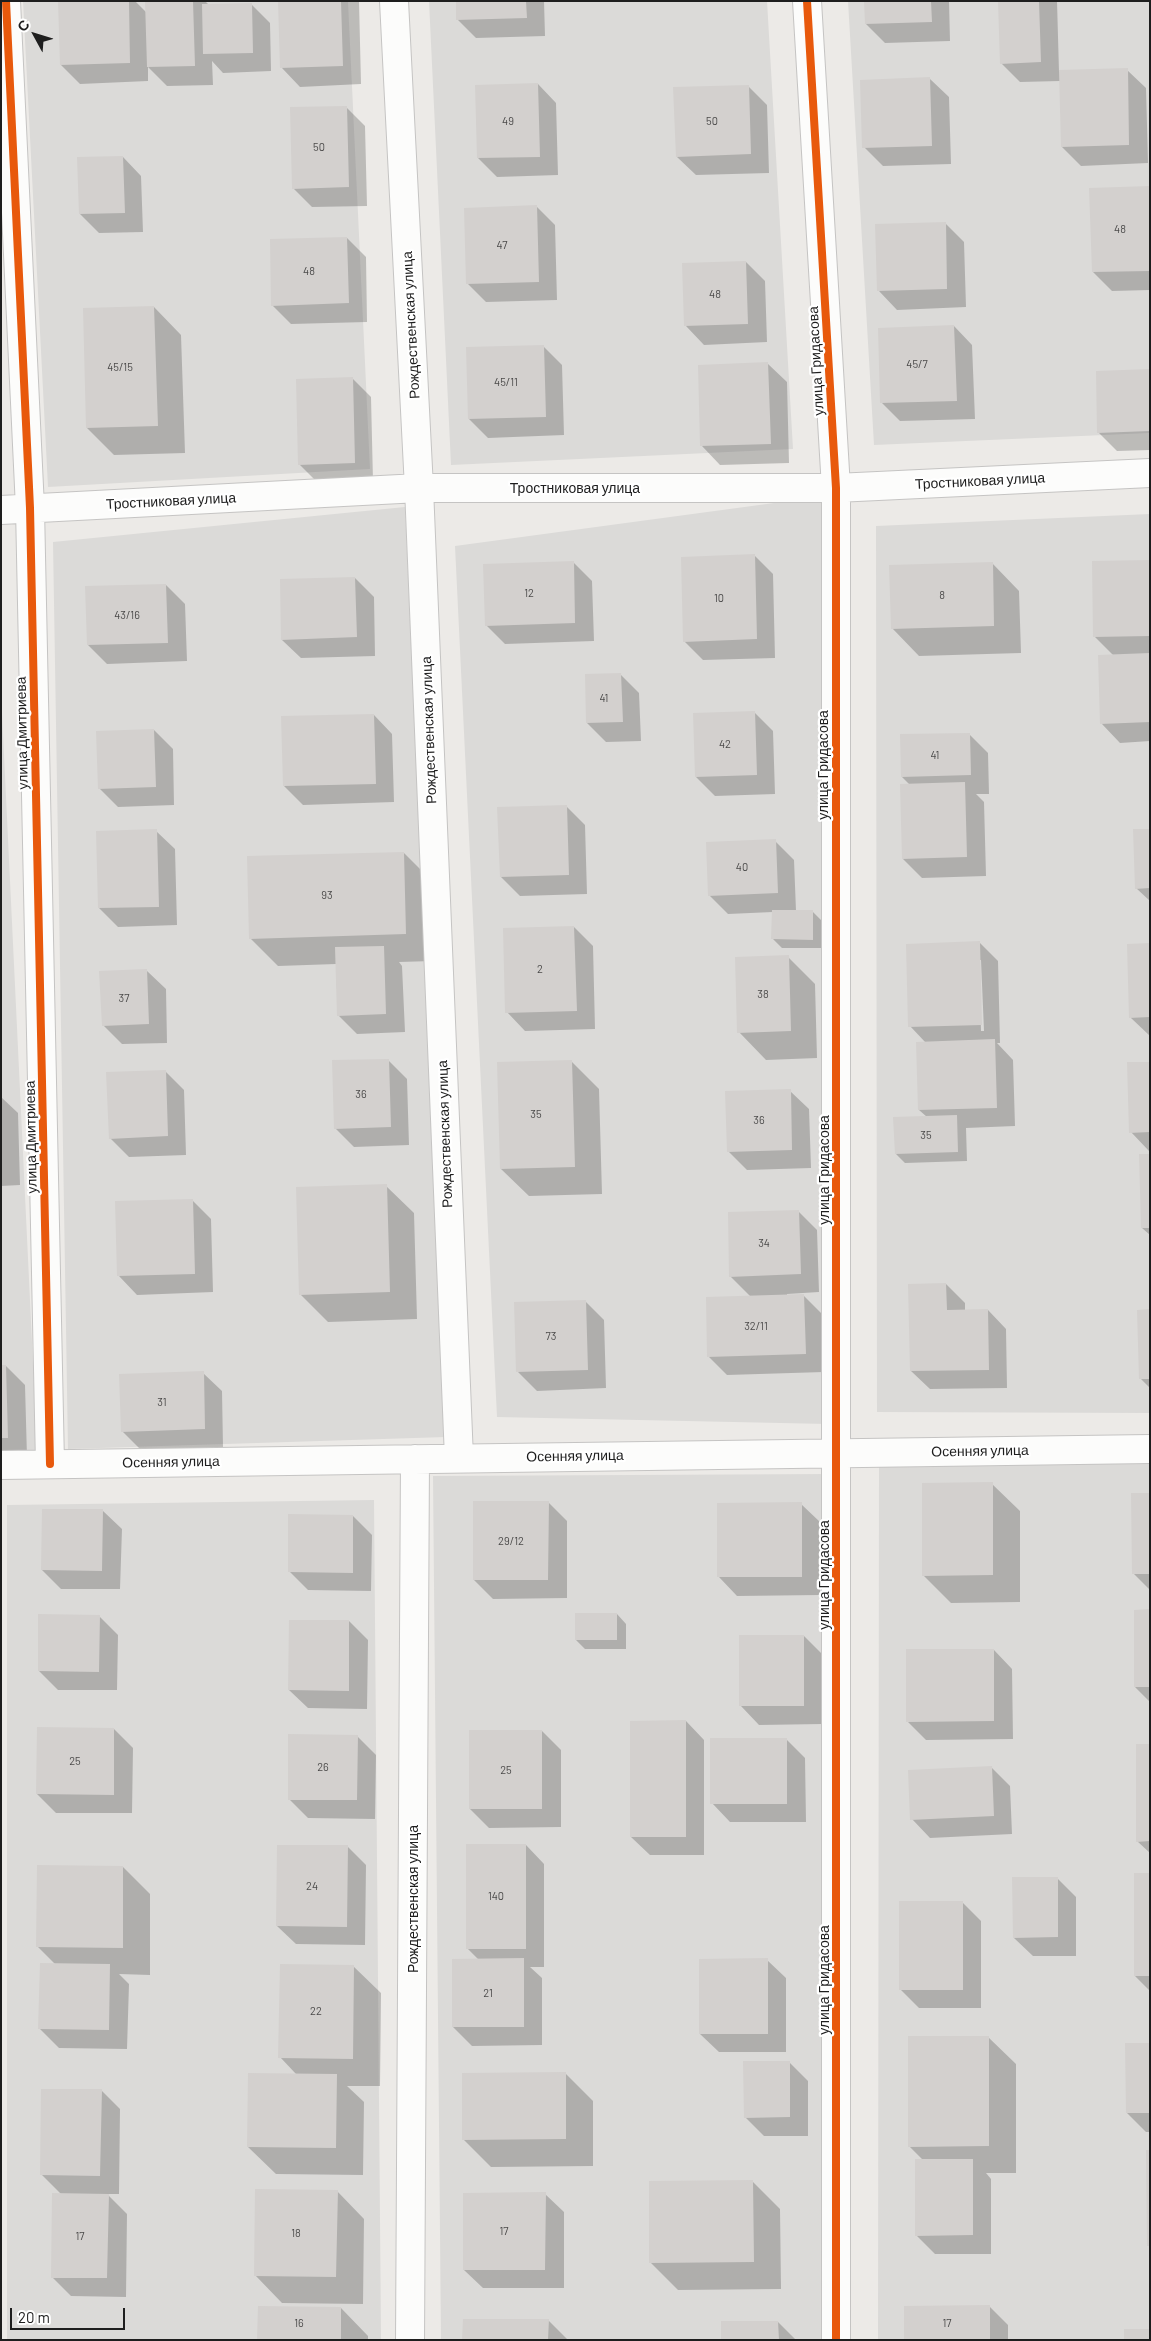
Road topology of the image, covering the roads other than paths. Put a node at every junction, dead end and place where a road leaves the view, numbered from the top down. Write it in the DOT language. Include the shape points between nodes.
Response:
graph roads {
  1 [pos="6,1"];
  2 [pos="394,1"];
  3 [pos="807,1"];
  4 [pos="1150,473"];
  5 [pos="419,488"];
  6 [pos="836,488"];
  7 [pos="30,508"];
  8 [pos="1,510"];
  9 [pos="1150,1448"];
  10 [pos="836,1453"];
  11 [pos="459,1458"];
  12 [pos="415,1459"];
  13 [pos="50,1464"];
  14 [pos="1,1465"];
  15 [pos="410,2340"];
  16 [pos="836,2340"];
  1 -- 7 [label="street, улица Дмитриева"];
  2 -- 5 [label="street, Рождественская улица"];
  3 -- 6 [label="street, улица Гридасова"];
  4 -- 6 [label="street, Тростниковая улица"];
  5 -- 6 [label="street, Тростниковая улица"];
  5 -- 7 [label="street, Тростниковая улица"];
  5 -- 11 [label="street, Рождественская улица"];
  6 -- 10 [label="street, улица Гридасова"];
  7 -- 8 [label="street, Тростниковая улица"];
  7 -- 13 [label="street, улица Дмитриева"];
  9 -- 10 [label="street, Осенняя улица"];
  10 -- 11 [label="street, Осенняя улица"];
  10 -- 16 [label="street, улица Гридасова"];
  11 -- 12 [label="street, Осенняя улица"];
  12 -- 13 [label="street, Осенняя улица"];
  12 -- 15 [label="street, Рождественская улица"];
  13 -- 14 [label="street, Осенняя улица"];
}
